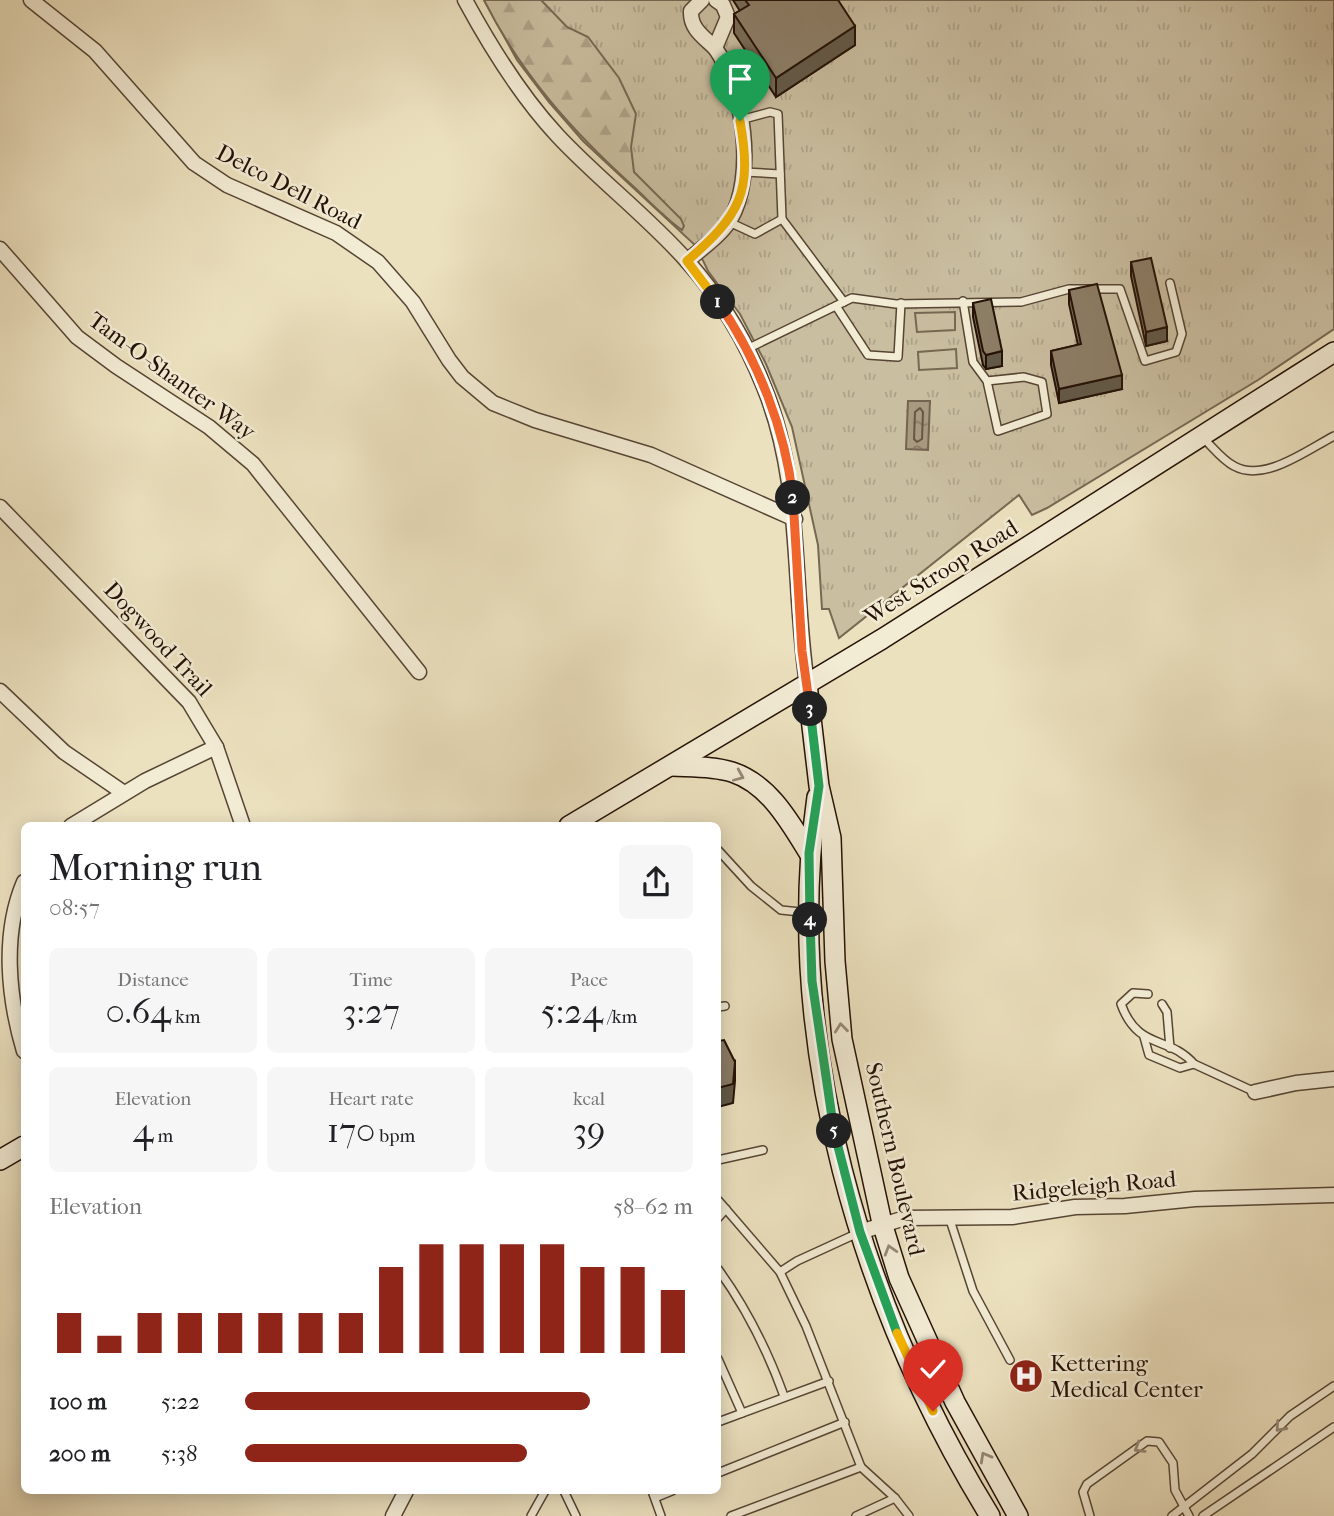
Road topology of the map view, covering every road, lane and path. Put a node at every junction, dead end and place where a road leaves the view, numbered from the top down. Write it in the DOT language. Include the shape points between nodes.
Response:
graph roads {
  1 [pos="31,0"];
  2 [pos="465,0"];
  3 [pos="702,0"];
  4 [pos="716,0"];
  5 [pos="715,48"];
  6 [pos="740,120"];
  7 [pos="744,172"];
  8 [pos="780,174"];
  9 [pos="782,219"];
  10 [pos="729,222"];
  11 [pos="0,249"];
  12 [pos="687,261"];
  13 [pos="1170,283"];
  14 [pos="963,301"];
  15 [pos="844,302"];
  16 [pos="901,303"];
  17 [pos="836,306"];
  18 [pos="747,349"];
  19 [pos="1334,352"];
  20 [pos="987,382"];
  21 [pos="1202,436"];
  22 [pos="1334,436"];
  23 [pos="0,507"];
  24 [pos="795,519"];
  25 [pos="419,672"];
  26 [pos="807,684"];
  27 [pos="0,691"];
  28 [pos="216,747"];
  29 [pos="672,766"];
  30 [pos="819,786"];
  31 [pos="124,793"];
  32 [pos="77,822"];
  33 [pos="242,822"];
  34 [pos="576,822"];
  35 [pos="721,853"];
  36 [pos="809,853"];
  37 [pos="21,891"];
  38 [pos="810,913"];
  39 [pos="5,939"];
  40 [pos="1148,994"];
  41 [pos="1163,1004"];
  42 [pos="21,1036"];
  43 [pos="1144,1037"];
  44 [pos="1170,1048"];
  45 [pos="1194,1064"];
  46 [pos="1334,1079"];
  47 [pos="1255,1092"];
  48 [pos="21,1148"];
  49 [pos="763,1150"];
  50 [pos="721,1159"];
  51 [pos="0,1160"];
  52 [pos="1334,1195"];
  53 [pos="721,1203"];
  54 [pos="726,1209"];
  55 [pos="721,1215"];
  56 [pos="950,1220"];
  57 [pos="882,1223"];
  58 [pos="860,1232"];
  59 [pos="780,1272"];
  60 [pos="721,1273"];
  61 [pos="1010,1360"];
  62 [pos="721,1366"];
  63 [pos="829,1381"];
  64 [pos="1334,1386"];
  65 [pos="784,1396"];
  66 [pos="742,1413"];
  67 [pos="721,1421"];
  68 [pos="845,1422"];
  69 [pos="1334,1427"];
  70 [pos="861,1467"];
  71 [pos="721,1472"];
  72 [pos="404,1494"];
  73 [pos="543,1494"];
  74 [pos="565,1494"];
  75 [pos="653,1494"];
  76 [pos="895,1498"];
  77 [pos="1183,1507"];
  78 [pos="393,1516"];
  79 [pos="531,1516"];
  80 [pos="576,1516"];
  81 [pos="661,1516"];
  82 [pos="731,1516"];
  83 [pos="856,1516"];
  84 [pos="909,1516"];
  85 [pos="990,1516"];
  86 [pos="1018,1516"];
  87 [pos="1090,1516"];
  88 [pos="1172,1516"];
  89 [pos="1189,1516"];
  90 [pos="1203,1516"];
  1 -- 24 [label="street, Delco Dell Road" via="95,51 178,148 212,176 320,224 378,262 413,302 462,377 493,403 651,455"];
  2 -- 12 [label="street, Southern Boulevard" via="506,70 557,135"];
  3 -- 5 [label="street" via="691,11 691,21"];
  4 -- 5 [label="street" via="728,18"];
  5 -- 6 [label="street" via="730,80"];
  6 -- 7 [label="street"];
  6 -- 8 [label="lane" via="778,114"];
  7 -- 8 [label="lane"];
  7 -- 10 [label="street"];
  8 -- 9 [label="lane"];
  9 -- 10 [label="lane" via="755,234"];
  9 -- 15 [label="lane"];
  10 -- 12 [label="street"];
  11 -- 25 [label="street, Tam-O-Shanter Way" via="77,337 209,426 253,464"];
  12 -- 18 [label="street, Southern Boulevard"];
  13 -- 14 [label="lane" via="1182,334 1176,352 1145,361 1120,289 1069,289 1021,302"];
  14 -- 16 [label="lane"];
  14 -- 20 [label="lane" via="973,362"];
  15 -- 16 [label="lane" via="852,298"];
  15 -- 17 [label="lane"];
  16 -- 17 [label="lane" via="898,357 887,358 868,355"];
  17 -- 18 [label="lane"];
  18 -- 24 [label="street, Southern Boulevard" via="786,455"];
  19 -- 21 [label="street, West Stroop Road"];
  20 -- 20 [label="lane" via="1024,377 1042,382 1047,414 998,431"];
  21 -- 22 [label="lane" via="1233,466 1252,472"];
  21 -- 26 [label="street, West Stroop Road"];
  23 -- 28 [label="street, Dogwood Trail" via="190,702"];
  24 -- 26 [label="street, Southern Boulevard"];
  26 -- 29 [label="street, West Stroop Road"];
  26 -- 30 [label="street, Southern Boulevard"];
  27 -- 31 [label="street" via="64,752"];
  28 -- 31 [label="street"];
  28 -- 33 [label="street, Dogwood Trail"];
  29 -- 34 [label="street, West Stroop Road"];
  29 -- 36 [label="street, one-way" via="731,772 751,781 788,818"];
  30 -- 36 [label="street, Southern Boulevard"];
  57 -- 30 [label="street, Southern Boulevard, one-way" via="842,1039 831,838"];
  31 -- 32 [label="street"];
  35 -- 38 [label="lane" via="751,886 782,910"];
  36 -- 38 [label="street, Southern Boulevard"];
  37 -- 39 [label="street"];
  38 -- 58 [label="street, Southern Boulevard" via="812,981 830,1113"];
  39 -- 42 [label="street"];
  40 -- 43 [label="lane" via="1133,993 1121,1004 1127,1021"];
  41 -- 44 [label="lane"];
  43 -- 44 [label="lane"];
  43 -- 45 [label="lane" via="1149,1055 1180,1068"];
  44 -- 45 [label="lane"];
  45 -- 47 [label="lane"];
  46 -- 47 [label="street"];
  48 -- 51 [label="street"];
  49 -- 50 [label="lane"];
  52 -- 56 [label="street, Ridgeleigh Road" via="1234,1196"];
  53 -- 54 [label="lane"];
  54 -- 55 [label="lane"];
  54 -- 59 [label="lane"];
  56 -- 57 [label="street, Ridgeleigh Road" via="905,1218"];
  56 -- 61 [label="lane" via="973,1290"];
  57 -- 58 [label="street, Ridgeleigh Road"];
  86 -- 57 [label="street, Southern Boulevard, one-way" via="949,1391 899,1278"];
  58 -- 59 [label="lane"];
  58 -- 85 [label="street, Southern Boulevard" via="897,1334"];
  59 -- 63 [label="lane"];
  60 -- 65 [label="lane" via="750,1316"];
  62 -- 66 [label="lane"];
  63 -- 65 [label="lane"];
  63 -- 68 [label="lane"];
  64 -- 77 [label="lane, one-way" via="1290,1416 1252,1454"];
  65 -- 66 [label="lane"];
  66 -- 67 [label="lane"];
  68 -- 70 [label="lane"];
  68 -- 71 [label="lane"];
  69 -- 90 [label="lane"];
  70 -- 76 [label="lane"];
  70 -- 82 [label="lane"];
  72 -- 78 [label="street"];
  73 -- 79 [label="lane"];
  74 -- 80 [label="lane"];
  75 -- 81 [label="lane"];
  76 -- 83 [label="lane"];
  76 -- 84 [label="lane"];
  77 -- 87 [label="lane, one-way" via="1175,1490 1173,1463 1159,1442 1147,1441 1087,1483 1083,1492"];
  77 -- 88 [label="lane"];
  77 -- 89 [label="lane"];
}
